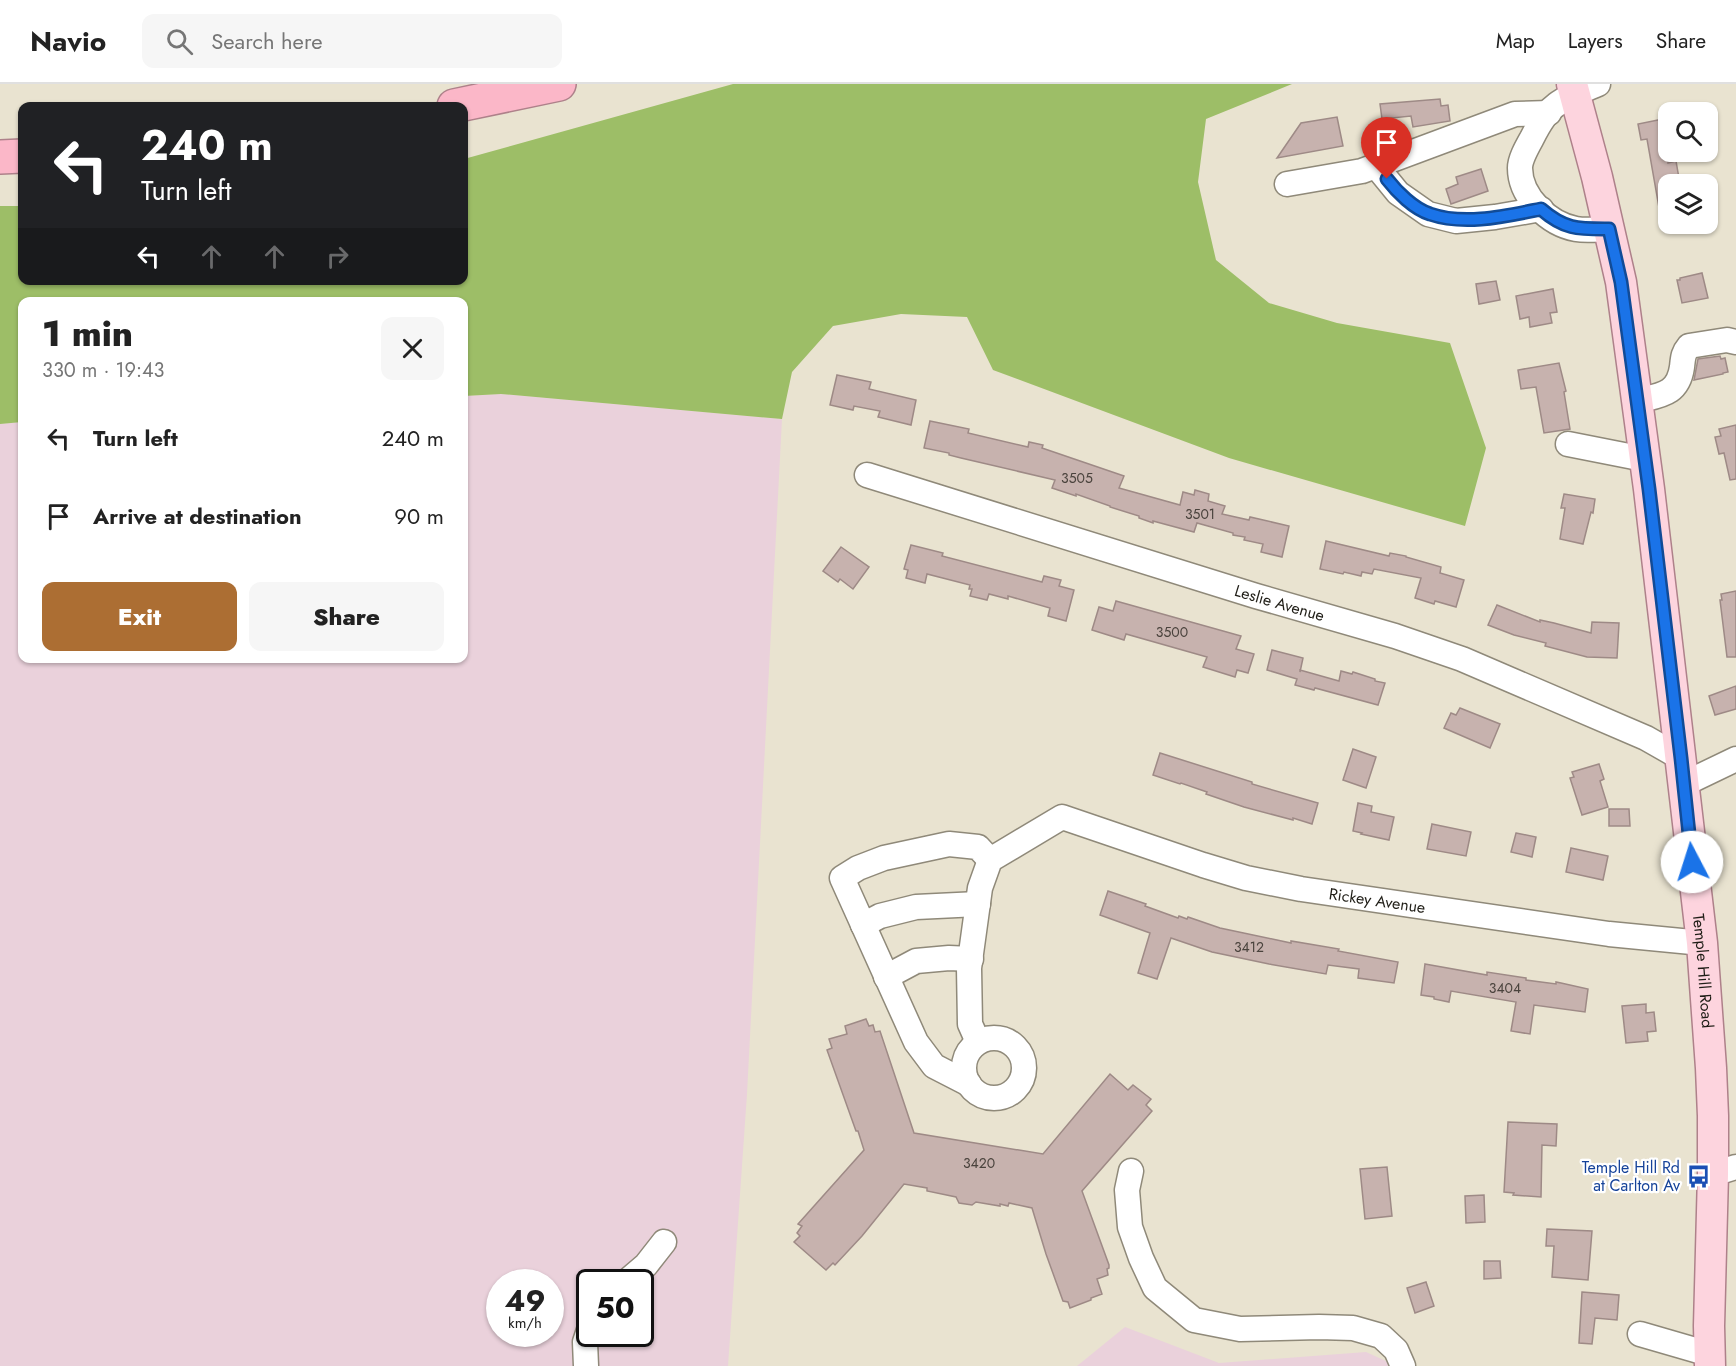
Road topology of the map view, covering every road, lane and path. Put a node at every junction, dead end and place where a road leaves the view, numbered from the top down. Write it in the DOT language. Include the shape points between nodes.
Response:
graph roads {
  1 [pos="558,84"];
  2 [pos="1581,87"];
  3 [pos="468,103"];
  4 [pos="1549,113"];
  5 [pos="18,156"];
  6 [pos="0,157"];
  7 [pos="1376,166"];
  8 [pos="1287,184"];
  9 [pos="1541,209"];
  10 [pos="1609,229"];
  11 [pos="1736,342"];
  12 [pos="1637,401"];
  13 [pos="1568,444"];
  14 [pos="1644,459"];
  15 [pos="867,475"];
  16 [pos="1736,759"];
  17 [pos="1683,771"];
  18 [pos="990,860"];
  19 [pos="978,904"];
  20 [pos="863,925"];
  21 [pos="1702,943"];
  22 [pos="970,959"];
  23 [pos="886,976"];
  24 [pos="978,1042"];
  25 [pos="969,1084"];
  26 [pos="1725,1170"];
  27 [pos="1131,1171"];
  28 [pos="664,1242"];
  29 [pos="641,1269"];
  30 [pos="1640,1334"];
  31 [pos="585,1347"];
  32 [pos="1710,1360"];
  33 [pos="585,1366"];
  34 [pos="1403,1366"];
  1 -- 3 [label="highway"];
  2 -- 4 [label="street"];
  2 -- 10 [label="main road, Temple Hill Road"];
  4 -- 7 [label="street" via="1515,114"];
  4 -- 9 [label="street" via="1519,167 1530,200"];
  5 -- 6 [label="highway"];
  7 -- 8 [label="street"];
  7 -- 9 [label="street" via="1398,193 1428,214 1456,220"];
  9 -- 10 [label="street" via="1554,220 1576,229"];
  10 -- 12 [label="main road, Temple Hill Road" via="1621,282"];
  11 -- 12 [label="street" via="1689,346 1683,352 1675,387"];
  12 -- 14 [label="main road, Temple Hill Road"];
  13 -- 14 [label="street"];
  14 -- 17 [label="main road, Temple Hill Road"];
  15 -- 17 [label="street, Leslie Avenue" via="1462,659 1646,738"];
  16 -- 17 [label="street"];
  17 -- 21 [label="main road, Temple Hill Road"];
  18 -- 19 [label="street"];
  18 -- 20 [label="street" via="978,847 949,844 884,858 858,868 842,878"];
  18 -- 21 [label="street, Rickey Avenue" via="1062,817 1246,878 1290,887 1609,934"];
  19 -- 20 [label="street" via="916,907 880,916"];
  19 -- 22 [label="street"];
  20 -- 23 [label="street"];
  21 -- 26 [label="main road, Temple Hill Road" via="1711,1068"];
  22 -- 23 [label="street" via="916,961"];
  22 -- 24 [label="street" via="970,1024"];
  23 -- 25 [label="street" via="916,1042 934,1066"];
  24 -- 25 [label="street" via="965,1061 964,1073"];
  24 -- 25 [label="street" via="989,1038 1012,1044 1024,1063 1023,1075 1010,1094 999,1098 976,1092"];
  26 -- 32 [label="main road, Temple Hill Road" via="1708,1326"];
  27 -- 34 [label="street" via="1126,1190 1130,1227 1141,1258 1155,1288 1194,1320 1240,1329 1353,1328 1381,1336 1396,1350"];
  28 -- 29 [label="street"];
  30 -- 32 [label="street"];
  31 -- 33 [label="street"];
}
